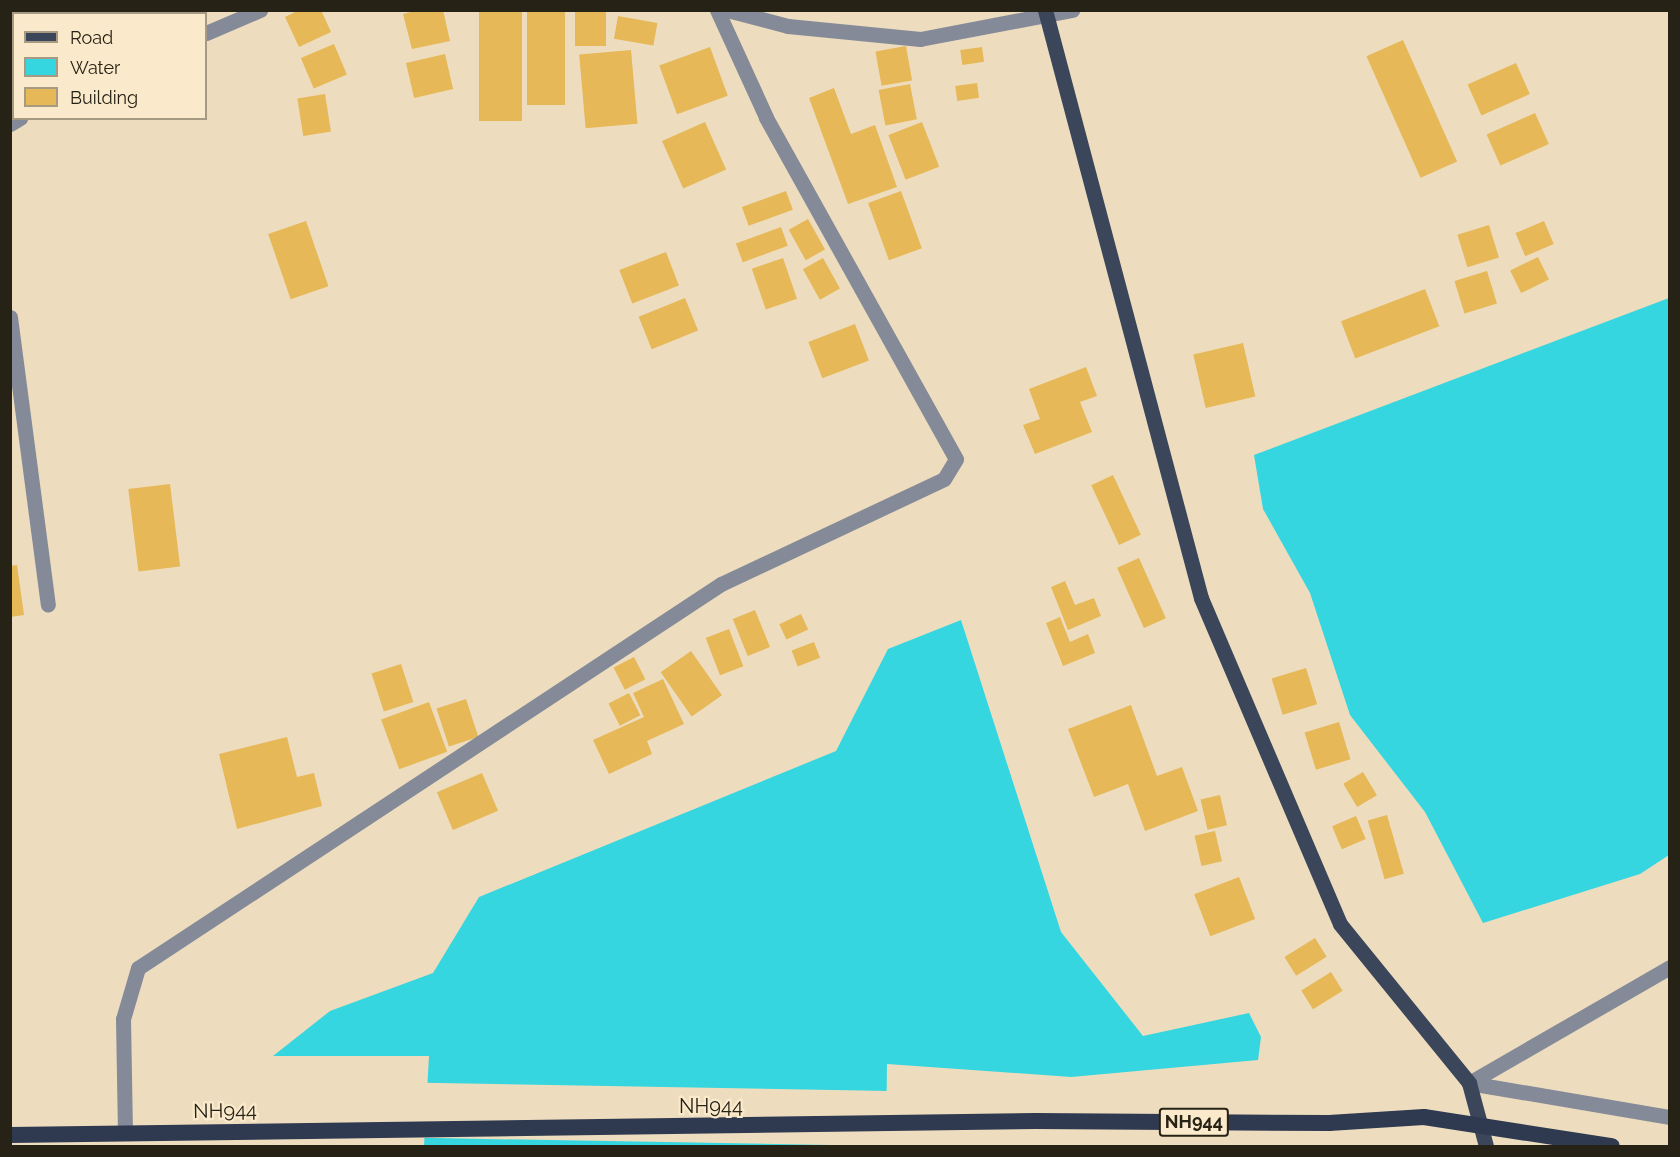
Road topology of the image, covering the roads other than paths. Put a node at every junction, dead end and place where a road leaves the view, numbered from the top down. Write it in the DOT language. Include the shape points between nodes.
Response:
graph roads {
  1 [pos="260,10"];
  2 [pos="717,10"];
  3 [pos="727,10"];
  4 [pos="1072,10"];
  5 [pos="1046,14"];
  6 [pos="207,33"];
  7 [pos="10,317"];
  8 [pos="48,604"];
  9 [pos="1670,968"];
  10 [pos="1469,1083"];
  11 [pos="1670,1117"];
  12 [pos="1483,1124"];
  13 [pos="125,1133"];
  14 [pos="10,1135"];
  15 [pos="1486,1146"];
  16 [pos="1612,1146"];
  1 -- 6 [label="street"];
  2 -- 13 [label="street" via="766,117 956,459 944,479 721,584 138,968 123,1019"];
  3 -- 5 [label="street" via="788,26 920,39"];
  4 -- 5 [label="street"];
  5 -- 10 [label="main road" via="1202,598 1340,924"];
  7 -- 8 [label="street"];
  9 -- 10 [label="street"];
  10 -- 11 [label="street"];
  10 -- 12 [label="main road"];
  12 -- 13 [label="highway, NH944 / NH944" via="1424,1117"];
  12 -- 15 [label="main road"];
  12 -- 16 [label="highway, NH944"];
  13 -- 14 [label="highway, NH944 / NH944"];
}
